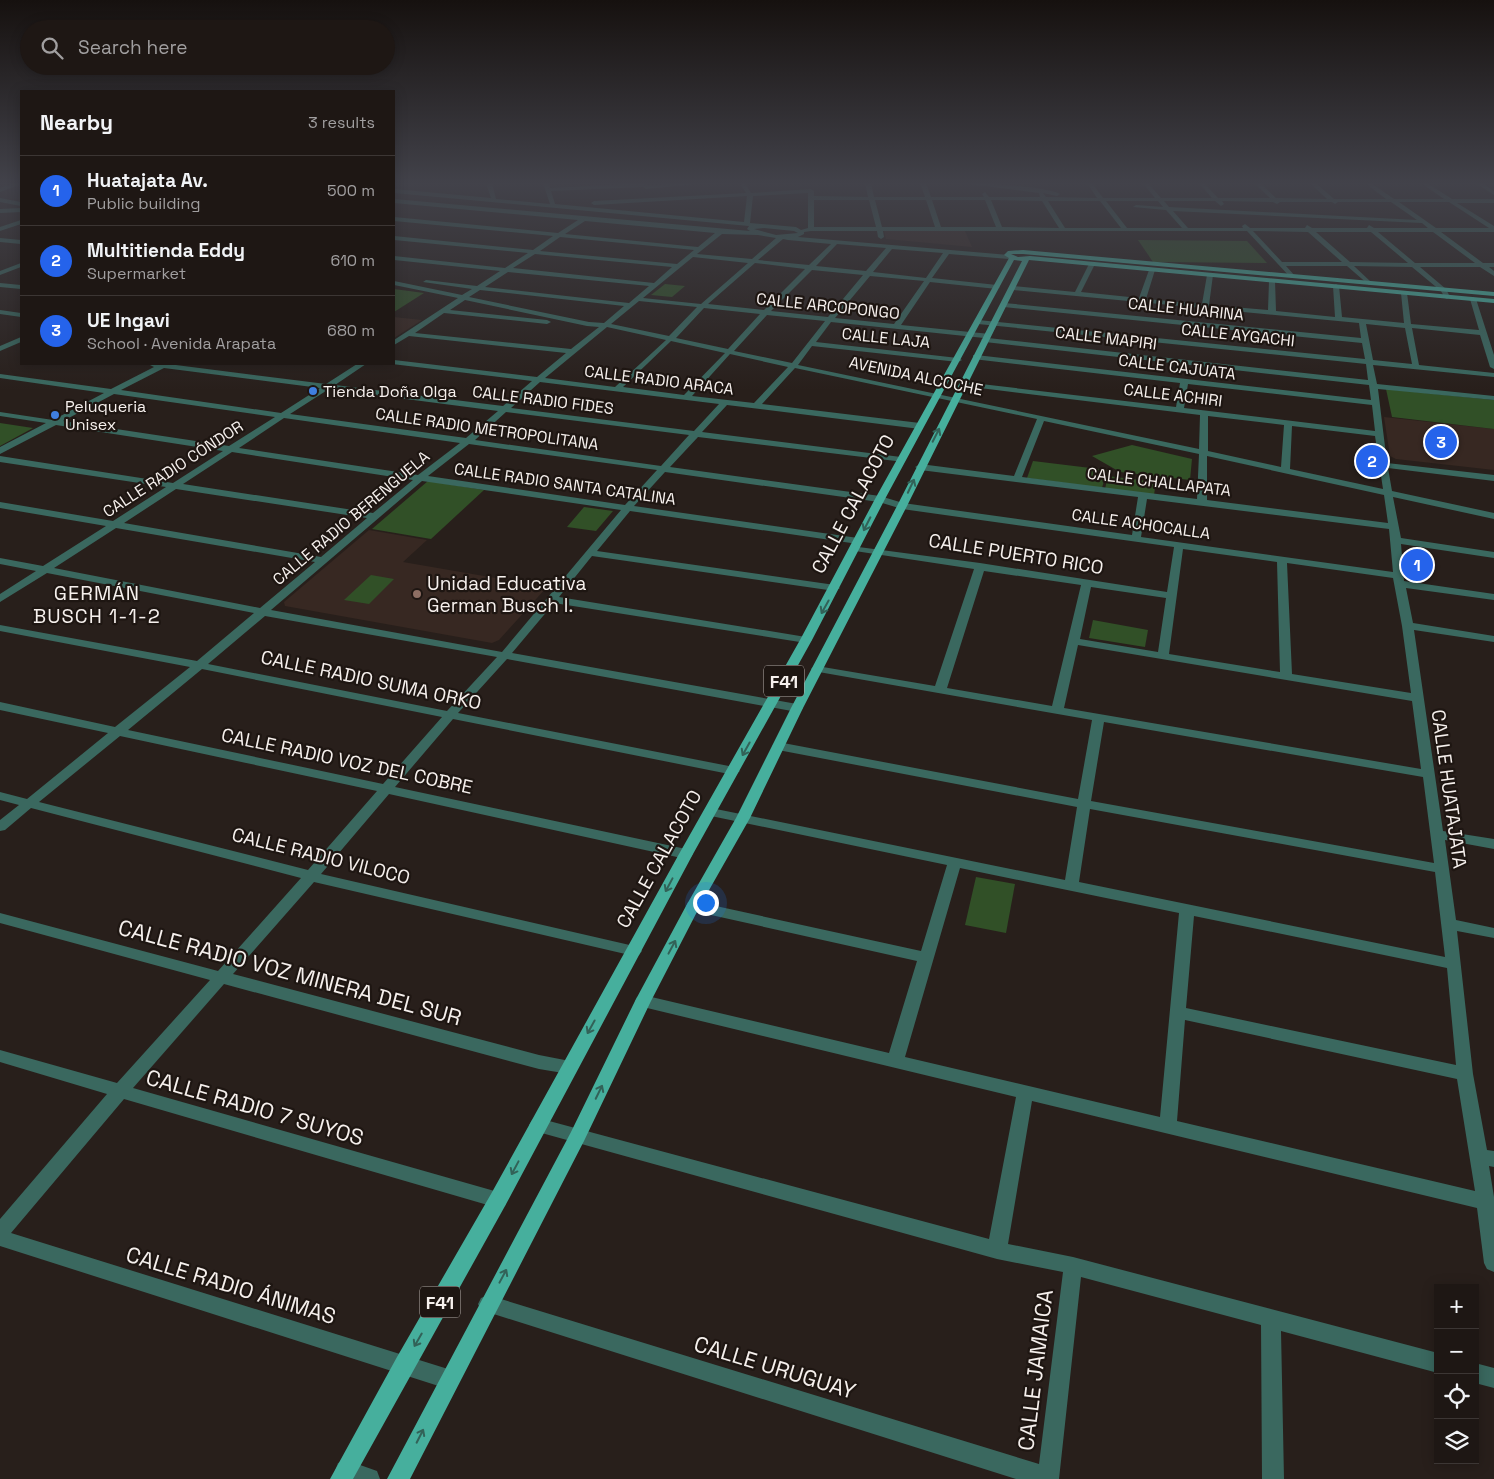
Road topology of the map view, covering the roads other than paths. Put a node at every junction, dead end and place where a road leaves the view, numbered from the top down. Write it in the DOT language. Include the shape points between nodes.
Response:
graph roads {
  1 [pos="534,252"];
  2 [pos="696,252"];
  3 [pos="766,252"];
  4 [pos="823,252"];
  5 [pos="886,252"];
  6 [pos="947,252"];
  7 [pos="974,252"];
  8 [pos="1271,252"];
  9 [pos="1335,252"];
  10 [pos="1400,252"];
  11 [pos="1464,252"];
  12 [pos="1010,256"];
  13 [pos="1029,257"];
  14 [pos="395,258"];
  15 [pos="7,262"];
  16 [pos="753,262"];
  17 [pos="20,264"];
  18 [pos="20,264"];
  19 [pos="1092,264"];
  20 [pos="1282,264"];
  21 [pos="1348,264"];
  22 [pos="1414,264"];
  23 [pos="1481,265"];
  24 [pos="1494,265"];
  25 [pos="677,266"];
  26 [pos="810,267"];
  27 [pos="508,270"];
  28 [pos="1152,270"];
  29 [pos="868,272"];
  30 [pos="0,273"];
  31 [pos="1494,274"];
  32 [pos="1210,275"];
  33 [pos="1293,276"];
  34 [pos="929,278"];
  35 [pos="395,279"];
  36 [pos="1272,281"];
  37 [pos="395,283"];
  38 [pos="1369,283"];
  39 [pos="0,285"];
  40 [pos="656,285"];
  41 [pos="1336,286"];
  42 [pos="20,287"];
  43 [pos="997,287"];
  44 [pos="480,288"];
  45 [pos="1013,288"];
  46 [pos="1444,290"];
  47 [pos="1404,293"];
  48 [pos="1077,294"];
  49 [pos="1494,294"];
  50 [pos="1447,297"];
  51 [pos="466,298"];
  52 [pos="1473,299"];
  53 [pos="1142,300"];
  54 [pos="1494,301"];
  55 [pos="634,302"];
  56 [pos="1186,304"];
  57 [pos="1004,305"];
  58 [pos="702,306"];
  59 [pos="1205,306"];
  60 [pos="443,311"];
  61 [pos="0,312"];
  62 [pos="1272,312"];
  63 [pos="765,313"];
  64 [pos="20,315"];
  65 [pos="561,318"];
  66 [pos="1339,319"];
  67 [pos="828,320"];
  68 [pos="1362,321"];
  69 [pos="978,322"];
  70 [pos="994,323"];
  71 [pos="1408,326"];
  72 [pos="605,327"];
  73 [pos="896,327"];
  74 [pos="1183,333"];
  75 [pos="1484,333"];
  76 [pos="408,334"];
  77 [pos="971,334"];
  78 [pos="986,338"];
  79 [pos="20,339"];
  80 [pos="669,341"];
  81 [pos="1366,341"];
  82 [pos="395,342"];
  83 [pos="4,344"];
  84 [pos="811,344"];
  85 [pos="20,346"];
  86 [pos="1490,346"];
  87 [pos="0,349"];
  88 [pos="574,352"];
  89 [pos="729,353"];
  90 [pos="976,357"];
  91 [pos="958,360"];
  92 [pos="1256,361"];
  93 [pos="1367,361"];
  94 [pos="395,362"];
  95 [pos="161,365"];
  96 [pos="170,365"];
  97 [pos="360,365"];
  98 [pos="793,367"];
  99 [pos="1416,367"];
  100 [pos="1494,367"];
  101 [pos="1494,375"];
  102 [pos="0,376"];
  103 [pos="538,380"];
  104 [pos="1184,382"];
  105 [pos="964,384"];
  106 [pos="1373,384"];
  107 [pos="325,387"];
  108 [pos="616,390"];
  109 [pos="1257,390"];
  110 [pos="114,391"];
  111 [pos="685,398"];
  112 [pos="1494,398"];
  113 [pos="935,399"];
  114 [pos="954,401"];
  115 [pos="724,403"];
  116 [pos="1376,403"];
  117 [pos="756,406"];
  118 [pos="506,410"];
  119 [pos="1180,410"];
  120 [pos="0,414"];
  121 [pos="1204,414"];
  122 [pos="283,416"];
  123 [pos="1040,421"];
  124 [pos="52,423"];
  125 [pos="1288,424"];
  126 [pos="920,426"];
  127 [pos="1379,434"];
  128 [pos="696,435"];
  129 [pos="468,441"];
  130 [pos="230,450"];
  131 [pos="0,451"];
  132 [pos="1202,455"];
  133 [pos="0,459"];
  134 [pos="901,460"];
  135 [pos="1383,466"];
  136 [pos="920,467"];
  137 [pos="664,468"];
  138 [pos="1285,472"];
  139 [pos="420,478"];
  140 [pos="1494,478"];
  141 [pos="1017,479"];
  142 [pos="174,486"];
  143 [pos="1389,494"];
  144 [pos="1143,496"];
  145 [pos="880,499"];
  146 [pos="1202,502"];
  147 [pos="0,505"];
  148 [pos="902,506"];
  149 [pos="627,508"];
  150 [pos="375,516"];
  151 [pos="1494,516"];
  152 [pos="114,526"];
  153 [pos="1395,534"];
  154 [pos="1136,539"];
  155 [pos="857,544"];
  156 [pos="1179,545"];
  157 [pos="878,551"];
  158 [pos="590,554"];
  159 [pos="1494,555"];
  160 [pos="323,560"];
  161 [pos="1282,560"];
  162 [pos="0,561"];
  163 [pos="980,566"];
  164 [pos="48,569"];
  165 [pos="1399,580"];
  166 [pos="1087,583"];
  167 [pos="835,588"];
  168 [pos="1172,596"];
  169 [pos="1494,597"];
  170 [pos="0,599"];
  171 [pos="552,599"];
  172 [pos="263,612"];
  173 [pos="1408,626"];
  174 [pos="0,628"];
  175 [pos="1494,639"];
  176 [pos="806,640"];
  177 [pos="1072,641"];
  178 [pos="506,654"];
  179 [pos="1163,656"];
  180 [pos="201,664"];
  181 [pos="817,669"];
  182 [pos="1286,676"];
  183 [pos="940,690"];
  184 [pos="1418,698"];
  185 [pos="772,703"];
  186 [pos="0,706"];
  187 [pos="797,708"];
  188 [pos="1057,711"];
  189 [pos="449,716"];
  190 [pos="1098,718"];
  191 [pos="117,731"];
  192 [pos="778,746"];
  193 [pos="734,770"];
  194 [pos="1428,774"];
  195 [pos="386,788"];
  196 [pos="0,796"];
  197 [pos="29,803"];
  198 [pos="1083,804"];
  199 [pos="712,812"];
  200 [pos="743,818"];
  201 [pos="0,827"];
  202 [pos="1437,834"];
  203 [pos="1494,844"];
  204 [pos="686,854"];
  205 [pos="955,861"];
  206 [pos="1442,868"];
  207 [pos="311,876"];
  208 [pos="1071,885"];
  209 [pos="693,906"];
  210 [pos="1187,910"];
  211 [pos="0,918"];
  212 [pos="1449,924"];
  213 [pos="1494,933"];
  214 [pos="634,951"];
  215 [pos="925,957"];
  216 [pos="1454,964"];
  217 [pos="221,977"];
  218 [pos="643,1001"];
  219 [pos="1178,1012"];
  220 [pos="0,1056"];
  221 [pos="895,1061"];
  222 [pos="569,1067"];
  223 [pos="1465,1074"];
  224 [pos="120,1091"];
  225 [pos="1025,1093"];
  226 [pos="538,1124"];
  227 [pos="1168,1126"];
  228 [pos="578,1136"];
  229 [pos="1487,1157"];
  230 [pos="498,1200"];
  231 [pos="1486,1202"];
  232 [pos="0,1233"];
  233 [pos="0,1238"];
  234 [pos="997,1250"];
  235 [pos="1494,1263"];
  236 [pos="1073,1266"];
  237 [pos="488,1304"];
  238 [pos="1272,1319"];
  239 [pos="1434,1362"];
  240 [pos="404,1364"];
  241 [pos="1479,1374"];
  242 [pos="1494,1378"];
  243 [pos="448,1379"];
  244 [pos="343,1475"];
  245 [pos="369,1479"];
  246 [pos="398,1479"];
  247 [pos="1048,1479"];
  248 [pos="1273,1479"];
  1 -- 25 [label="street"];
  1 -- 27 [label="street"];
  2 -- 16 [label="street"];
  2 -- 25 [label="street, CALLE RADIO BERENGUELA"];
  3 -- 16 [label="street"];
  4 -- 26 [label="street"];
  5 -- 29 [label="street"];
  6 -- 12 [label="street"];
  6 -- 34 [label="street"];
  7 -- 12 [label="street"];
  8 -- 20 [label="street"];
  9 -- 21 [label="street"];
  10 -- 22 [label="street"];
  11 -- 23 [label="street"];
  12 -- 13 [label="main road"];
  12 -- 43 [label="main road, CALLE CALACOTO / F41"];
  13 -- 19 [label="main road"];
  13 -- 33 [label="main road"];
  13 -- 45 [label="main road, F41"];
  14 -- 27 [label="street"];
  15 -- 17 [label="street"];
  16 -- 26 [label="street"];
  16 -- 58 [label="street"];
  18 -- 30 [label="street"];
  19 -- 28 [label="main road"];
  19 -- 48 [label="street"];
  20 -- 21 [label="street"];
  20 -- 33 [label="street"];
  21 -- 22 [label="street"];
  21 -- 38 [label="street"];
  22 -- 23 [label="street"];
  22 -- 46 [label="street"];
  23 -- 24 [label="street"];
  23 -- 31 [label="street"];
  25 -- 40 [label="street, CALLE RADIO BERENGUELA"];
  26 -- 29 [label="street"];
  26 -- 63 [label="street"];
  27 -- 40 [label="street"];
  27 -- 44 [label="street"];
  28 -- 32 [label="main road"];
  28 -- 53 [label="street"];
  29 -- 34 [label="street"];
  29 -- 67 [label="street"];
  32 -- 36 [label="main road"];
  32 -- 59 [label="street"];
  33 -- 38 [label="main road"];
  34 -- 43 [label="street"];
  34 -- 73 [label="street"];
  35 -- 44 [label="street, CALLE ARCOPONGO"];
  36 -- 41 [label="main road"];
  36 -- 62 [label="street"];
  37 -- 51 [label="street, AVENIDA ALCOCHE"];
  38 -- 46 [label="main road"];
  39 -- 42 [label="street"];
  40 -- 55 [label="street, CALLE RADIO BERENGUELA"];
  41 -- 47 [label="main road"];
  41 -- 66 [label="street"];
  43 -- 69 [label="main road, CALLE CALACOTO / F41"];
  44 -- 51 [label="street"];
  44 -- 55 [label="street, CALLE ARCOPONGO"];
  45 -- 48 [label="street"];
  45 -- 57 [label="main road, F41"];
  46 -- 49 [label="main road"];
  46 -- 50 [label="street"];
  47 -- 50 [label="main road"];
  47 -- 71 [label="street"];
  48 -- 53 [label="street"];
  50 -- 52 [label="main road"];
  51 -- 60 [label="street"];
  51 -- 65 [label="street, AVENIDA ALCOCHE"];
  52 -- 54 [label="main road"];
  52 -- 75 [label="street"];
  53 -- 56 [label="street"];
  55 -- 58 [label="street, CALLE ARCOPONGO"];
  55 -- 72 [label="street, CALLE RADIO BERENGUELA"];
  56 -- 59 [label="street"];
  56 -- 74 [label="street"];
  57 -- 70 [label="main road, F41"];
  57 -- 74 [label="street, CALLE HUARINA"];
  58 -- 63 [label="street, CALLE ARCOPONGO"];
  58 -- 80 [label="street"];
  59 -- 62 [label="street"];
  60 -- 65 [label="street" via="542,322"];
  60 -- 76 [label="street"];
  61 -- 64 [label="street"];
  62 -- 66 [label="street"];
  63 -- 67 [label="street, CALLE ARCOPONGO"];
  63 -- 89 [label="street"];
  65 -- 72 [label="street, AVENIDA ALCOCHE"];
  66 -- 68 [label="street"];
  67 -- 73 [label="street, CALLE ARCOPONGO"];
  67 -- 84 [label="street"];
  68 -- 71 [label="street"];
  68 -- 81 [label="street, CALLE HUATAJATA"];
  69 -- 70 [label="street, CALLE AYGACHI"];
  69 -- 77 [label="main road, CALLE CALACOTO / F41"];
  70 -- 74 [label="street, CALLE AYGACHI"];
  70 -- 78 [label="main road, F41"];
  71 -- 75 [label="street"];
  71 -- 99 [label="street"];
  72 -- 80 [label="street, AVENIDA ALCOCHE"];
  72 -- 88 [label="street, CALLE RADIO BERENGUELA"];
  73 -- 77 [label="street, CALLE ARCOPONGO"];
  74 -- 81 [label="street, CALLE HUARINA"];
  74 -- 92 [label="street, CALLE AYGACHI"];
  75 -- 86 [label="street"];
  76 -- 82 [label="street"];
  76 -- 88 [label="street"];
  77 -- 78 [label="street, CALLE ARCOPONGO"];
  77 -- 91 [label="main road, CALLE CALACOTO / F41"];
  78 -- 90 [label="main road, F41"];
  78 -- 92 [label="street, CALLE MAPIRI"];
  79 -- 83 [label="street"];
  80 -- 89 [label="street, AVENIDA ALCOCHE"];
  80 -- 108 [label="street"];
  81 -- 93 [label="street, CALLE HUATAJATA"];
  83 -- 85 [label="street"];
  83 -- 87 [label="street"];
  84 -- 91 [label="street, CALLE LAJA"];
  84 -- 98 [label="street"];
  86 -- 100 [label="street"];
  88 -- 103 [label="street, CALLE RADIO BERENGUELA"];
  89 -- 98 [label="street, AVENIDA ALCOCHE"];
  89 -- 111 [label="street"];
  90 -- 104 [label="street, CALLE CAJUATA"];
  90 -- 105 [label="main road, F41"];
  91 -- 113 [label="main road, CALLE CALACOTO / F41"];
  92 -- 93 [label="street, CALLE AYGACHI"];
  92 -- 106 [label="street, CALLE MAPIRI"];
  92 -- 109 [label="street"];
  93 -- 99 [label="street, CALLE AYGACHI"];
  93 -- 106 [label="street, CALLE HUATAJATA"];
  94 -- 103 [label="street, CALLE RADIO ARACA"];
  95 -- 110 [label="street"];
  96 -- 107 [label="street, CALLE RADIO FIDES"];
  97 -- 107 [label="street, CALLE RADIO CÓNDOR"];
  98 -- 113 [label="street, AVENIDA ALCOCHE"];
  98 -- 117 [label="street"];
  99 -- 101 [label="street, CALLE AYGACHI"];
  102 -- 110 [label="street, CALLE RADIO METROPOLITANA"];
  103 -- 108 [label="street, CALLE RADIO ARACA"];
  103 -- 118 [label="street, CALLE RADIO BERENGUELA"];
  104 -- 109 [label="street, CALLE CAJUATA"];
  104 -- 119 [label="street"];
  105 -- 114 [label="main road, F41"];
  105 -- 119 [label="street, CALLE ACHIRI"];
  106 -- 112 [label="street, CALLE MAPIRI"];
  106 -- 116 [label="street, CALLE HUATAJATA"];
  107 -- 118 [label="street, CALLE RADIO FIDES"];
  107 -- 122 [label="street, CALLE RADIO CÓNDOR"];
  108 -- 111 [label="street, CALLE RADIO ARACA"];
  109 -- 116 [label="street, CALLE CAJUATA"];
  110 -- 122 [label="street, CALLE RADIO METROPOLITANA"];
  110 -- 124 [label="street"];
  111 -- 115 [label="street, CALLE RADIO ARACA"];
  113 -- 114 [label="street, AVENIDA ALCOCHE"];
  113 -- 126 [label="main road, CALLE CALACOTO / F41"];
  114 -- 123 [label="street, AVENIDA ALCOCHE"];
  114 -- 132 [label="street, AVENIDA ALCOCHE"];
  136 -- 114 [label="main road, F41, one-way"];
  115 -- 117 [label="street, CALLE RADIO ARACA"];
  115 -- 128 [label="street"];
  116 -- 127 [label="street, CALLE HUATAJATA"];
  117 -- 126 [label="street, CALLE RADIO ARACA"];
  118 -- 128 [label="street, CALLE RADIO FIDES"];
  118 -- 129 [label="street, CALLE RADIO BERENGUELA"];
  119 -- 121 [label="street, CALLE ACHIRI"];
  120 -- 124 [label="street, CALLE RADIO SANTA CATALINA"];
  121 -- 125 [label="street, CALLE ACHIRI"];
  121 -- 132 [label="street"];
  122 -- 129 [label="street, CALLE RADIO METROPOLITANA"];
  122 -- 130 [label="street, CALLE RADIO CÓNDOR"];
  123 -- 132 [label="street, AVENIDA ALCOCHE"];
  123 -- 141 [label="street"];
  124 -- 130 [label="street, CALLE RADIO SANTA CATALINA"];
  124 -- 131 [label="street"];
  125 -- 127 [label="street, CALLE ACHIRI"];
  125 -- 138 [label="street"];
  126 -- 134 [label="main road, CALLE CALACOTO / F41"];
  127 -- 135 [label="street, CALLE HUATAJATA"];
  128 -- 134 [label="street, CALLE RADIO FIDES"];
  128 -- 137 [label="street"];
  129 -- 137 [label="street, CALLE RADIO METROPOLITANA"];
  129 -- 139 [label="street, CALLE RADIO BERENGUELA"];
  130 -- 139 [label="street, CALLE RADIO SANTA CATALINA"];
  130 -- 142 [label="street, CALLE RADIO CÓNDOR"];
  132 -- 138 [label="street, AVENIDA ALCOCHE"];
  132 -- 146 [label="street"];
  133 -- 142 [label="street"];
  134 -- 145 [label="main road, CALLE CALACOTO / F41"];
  135 -- 140 [label="street"];
  135 -- 143 [label="street, CALLE HUATAJATA"];
  136 -- 141 [label="street, CALLE CHALLAPATA"];
  148 -- 136 [label="main road, F41, one-way"];
  137 -- 145 [label="street, CALLE RADIO METROPOLITANA"];
  137 -- 149 [label="street"];
  138 -- 143 [label="street, AVENIDA ALCOCHE"];
  139 -- 149 [label="street, CALLE RADIO SANTA CATALINA"];
  139 -- 150 [label="street, CALLE RADIO BERENGUELA"];
  141 -- 144 [label="street, CALLE CHALLAPATA"];
  142 -- 150 [label="street"];
  142 -- 152 [label="street, CALLE RADIO CÓNDOR"];
  143 -- 151 [label="street, AVENIDA ALCOCHE"];
  143 -- 153 [label="street, CALLE HUATAJATA"];
  144 -- 146 [label="street, CALLE CHALLAPATA"];
  144 -- 154 [label="street"];
  145 -- 148 [label="street, CALLE ACHOCALLA"];
  145 -- 155 [label="main road, CALLE CALACOTO / F41, one-way"];
  146 -- 153 [label="street, CALLE CHALLAPATA"];
  147 -- 152 [label="street"];
  148 -- 154 [label="street, CALLE ACHOCALLA"];
  148 -- 157 [label="main road, F41"];
  149 -- 155 [label="street, CALLE RADIO SANTA CATALINA"];
  149 -- 158 [label="street"];
  150 -- 160 [label="street, CALLE RADIO BERENGUELA"];
  152 -- 160 [label="street"];
  152 -- 164 [label="street, CALLE RADIO CÓNDOR"];
  153 -- 159 [label="street, CALLE CHALLAPATA"];
  153 -- 165 [label="street, CALLE HUATAJATA"];
  154 -- 156 [label="street, CALLE ACHOCALLA"];
  155 -- 157 [label="street, CALLE PUERTO RICO"];
  155 -- 167 [label="main road, CALLE CALACOTO / F41"];
  156 -- 161 [label="street, CALLE ACHOCALLA"];
  156 -- 168 [label="street"];
  157 -- 163 [label="street, CALLE PUERTO RICO"];
  157 -- 181 [label="main road, F41"];
  158 -- 167 [label="street"];
  158 -- 171 [label="street"];
  160 -- 172 [label="street, CALLE RADIO BERENGUELA"];
  161 -- 165 [label="street, CALLE ACHOCALLA"];
  161 -- 182 [label="street"];
  162 -- 164 [label="street"];
  163 -- 166 [label="street, CALLE PUERTO RICO"];
  163 -- 183 [label="street"];
  164 -- 170 [label="street, CALLE RADIO CÓNDOR"];
  164 -- 172 [label="street"];
  165 -- 169 [label="street, CALLE ACHOCALLA"];
  165 -- 173 [label="street, CALLE HUATAJATA"];
  166 -- 168 [label="street, CALLE PUERTO RICO"];
  166 -- 177 [label="street"];
  167 -- 176 [label="main road, CALLE CALACOTO / F41, one-way"];
  168 -- 179 [label="street"];
  171 -- 176 [label="street"];
  171 -- 178 [label="street"];
  172 -- 178 [label="street"];
  172 -- 180 [label="street, CALLE RADIO BERENGUELA"];
  173 -- 175 [label="street"];
  173 -- 184 [label="street, CALLE HUATAJATA"];
  174 -- 180 [label="street, CALLE RADIO SUMA ORKO"];
  176 -- 185 [label="main road, CALLE CALACOTO / F41"];
  177 -- 179 [label="street"];
  177 -- 188 [label="street"];
  178 -- 185 [label="street"];
  178 -- 189 [label="street"];
  179 -- 182 [label="street"];
  180 -- 189 [label="street, CALLE RADIO SUMA ORKO"];
  180 -- 191 [label="street, CALLE RADIO BERENGUELA"];
  181 -- 183 [label="street"];
  181 -- 187 [label="main road, F41"];
  182 -- 184 [label="street"];
  183 -- 188 [label="street"];
  184 -- 194 [label="street, CALLE HUATAJATA"];
  185 -- 187 [label="street"];
  185 -- 193 [label="main road, CALLE CALACOTO / F41, one-way"];
  186 -- 191 [label="street, CALLE RADIO VOZ DEL COBRE"];
  187 -- 192 [label="main road, F41"];
  188 -- 190 [label="street"];
  189 -- 193 [label="street, CALLE RADIO SUMA ORKO"];
  189 -- 195 [label="street"];
  190 -- 194 [label="street"];
  190 -- 198 [label="street"];
  191 -- 195 [label="street, CALLE RADIO VOZ DEL COBRE"];
  191 -- 197 [label="street, CALLE RADIO BERENGUELA"];
  192 -- 198 [label="street"];
  192 -- 200 [label="main road, F41"];
  193 -- 199 [label="main road, CALLE CALACOTO / F41"];
  194 -- 202 [label="street, CALLE HUATAJATA"];
  195 -- 204 [label="street, CALLE RADIO VOZ DEL COBRE"];
  195 -- 207 [label="street"];
  196 -- 197 [label="street, CALLE RADIO VILOCO"];
  197 -- 201 [label="street, CALLE RADIO BERENGUELA"];
  197 -- 207 [label="street, CALLE RADIO VILOCO"];
  198 -- 206 [label="street"];
  198 -- 208 [label="street"];
  199 -- 200 [label="street"];
  199 -- 204 [label="main road, CALLE CALACOTO / F41"];
  200 -- 205 [label="street"];
  200 -- 209 [label="main road, F41"];
  202 -- 203 [label="street"];
  202 -- 206 [label="street, CALLE HUATAJATA"];
  204 -- 214 [label="main road, CALLE CALACOTO / F41, one-way"];
  205 -- 208 [label="street"];
  205 -- 215 [label="street"];
  206 -- 212 [label="street, CALLE HUATAJATA"];
  207 -- 214 [label="street, CALLE RADIO VILOCO"];
  207 -- 217 [label="street"];
  208 -- 210 [label="street"];
  209 -- 215 [label="street"];
  218 -- 209 [label="main road, F41, one-way"];
  210 -- 216 [label="street"];
  210 -- 219 [label="street"];
  211 -- 217 [label="street, CALLE RADIO VOZ MINERA DEL SUR"];
  212 -- 213 [label="street"];
  212 -- 216 [label="street, CALLE HUATAJATA"];
  214 -- 222 [label="main road, CALLE CALACOTO / F41, one-way"];
  215 -- 221 [label="street"];
  216 -- 223 [label="street, CALLE HUATAJATA"];
  217 -- 222 [label="street, CALLE RADIO VOZ MINERA DEL SUR" via="539,1062"];
  217 -- 224 [label="street"];
  218 -- 221 [label="street"];
  228 -- 218 [label="main road, F41, one-way"];
  219 -- 223 [label="street"];
  219 -- 227 [label="street"];
  220 -- 224 [label="street, CALLE RADIO 7 SUYOS"];
  221 -- 225 [label="street"];
  222 -- 226 [label="main road, CALLE CALACOTO / F41"];
  223 -- 229 [label="street, CALLE HUATAJATA"];
  224 -- 230 [label="street, CALLE RADIO 7 SUYOS"];
  224 -- 232 [label="street"];
  225 -- 227 [label="street"];
  225 -- 234 [label="street"];
  226 -- 228 [label="street"];
  226 -- 230 [label="main road, CALLE CALACOTO / F41, one-way"];
  227 -- 231 [label="street"];
  228 -- 234 [label="street"];
  237 -- 228 [label="main road, F41, one-way"];
  229 -- 231 [label="street, CALLE HUATAJATA"];
  230 -- 240 [label="main road, CALLE CALACOTO / F41, one-way"];
  231 -- 235 [label="street, CALLE HUATAJATA"];
  233 -- 240 [label="street, CALLE RADIO ÁNIMAS"];
  234 -- 236 [label="street"];
  236 -- 238 [label="street"];
  236 -- 247 [label="street, CALLE JAMAICA"];
  237 -- 243 [label="main road, F41"];
  237 -- 247 [label="street, CALLE URUGUAY"];
  238 -- 239 [label="street"];
  238 -- 248 [label="street"];
  240 -- 243 [label="street, CALLE RADIO ÁNIMAS"];
  240 -- 244 [label="main road, CALLE CALACOTO / F41"];
  241 -- 242 [label="street"];
  246 -- 243 [label="main road, F41, one-way"];
  244 -- 245 [label="street"];
}
